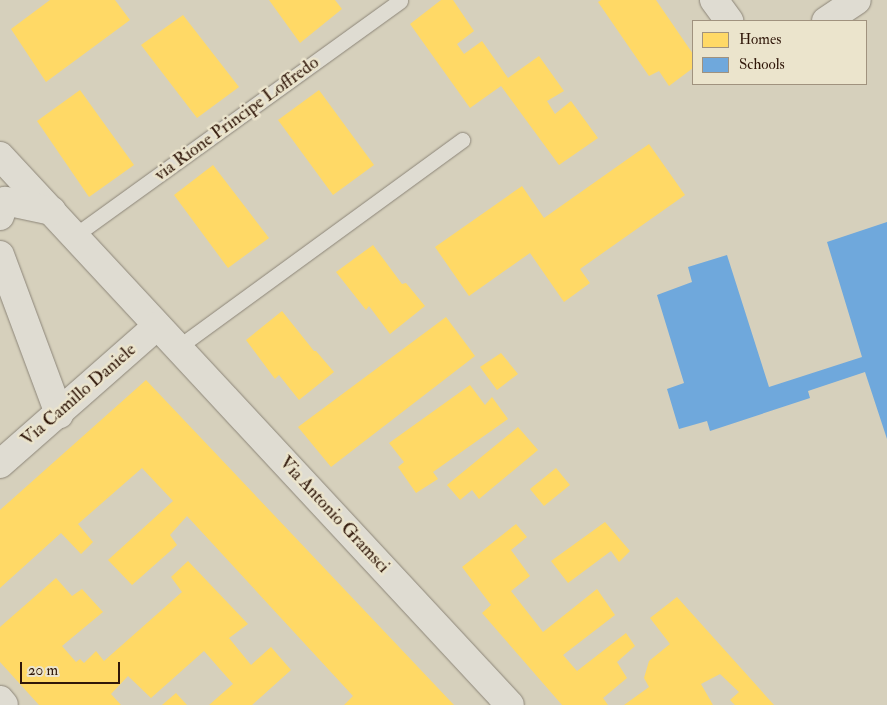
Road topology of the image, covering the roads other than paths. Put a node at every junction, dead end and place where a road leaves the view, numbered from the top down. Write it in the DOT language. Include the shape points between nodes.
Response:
graph roads {
  1 [pos="714,0"];
  2 [pos="856,0"];
  3 [pos="400,1"];
  4 [pos="728,20"];
  5 [pos="827,20"];
  6 [pos="462,140"];
  7 [pos="0,156"];
  8 [pos="52,212"];
  9 [pos="0,216"];
  10 [pos="74,236"];
  11 [pos="0,255"];
  12 [pos="157,326"];
  13 [pos="178,348"];
  14 [pos="59,414"];
  15 [pos="0,464"];
  16 [pos="0,700"];
  17 [pos="4,705"];
  18 [pos="510,705"];
  1 -- 4 [label="street"];
  2 -- 5 [label="street"];
  3 -- 10 [label="lane, via Rione Principe Loffredo"];
  6 -- 13 [label="lane"];
  7 -- 8 [label="street, Via Antonio Gramsci"];
  8 -- 9 [label="street" via="5,200"];
  8 -- 10 [label="street, Via Antonio Gramsci"];
  10 -- 12 [label="street, Via Antonio Gramsci"];
  11 -- 14 [label="street"];
  12 -- 13 [label="street, Via Antonio Gramsci"];
  12 -- 14 [label="street, Via Camillo Daniele"];
  13 -- 18 [label="street, Via Antonio Gramsci"];
  14 -- 15 [label="street, Via Camillo Daniele"];
  16 -- 17 [label="street"];
}
